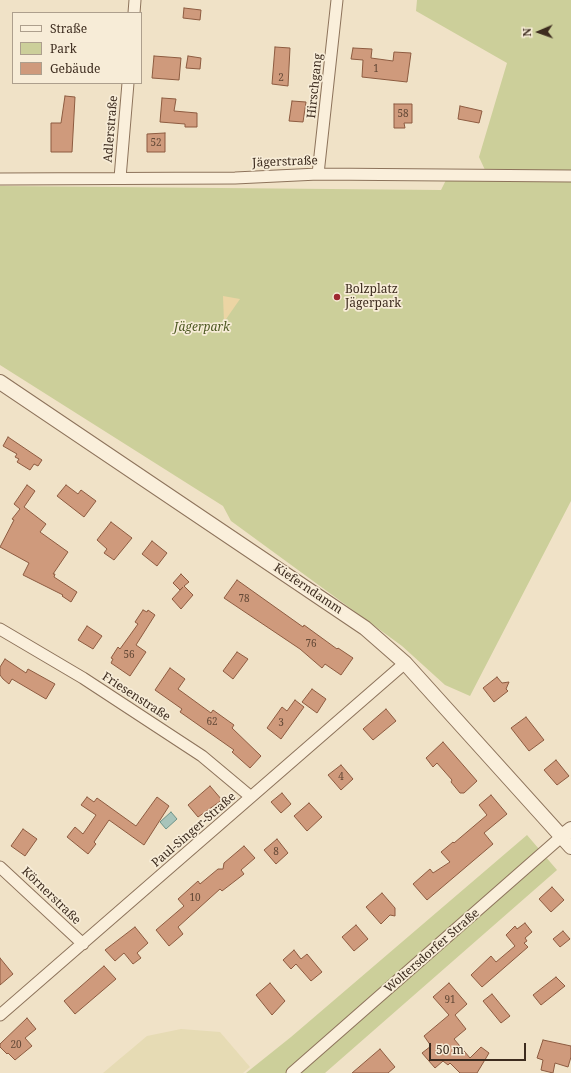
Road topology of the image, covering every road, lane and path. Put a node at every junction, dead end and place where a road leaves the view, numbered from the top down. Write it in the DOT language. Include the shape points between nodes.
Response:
graph roads {
  1 [pos="135,0"];
  2 [pos="337,0"];
  3 [pos="134,12"];
  4 [pos="128,84"];
  5 [pos="318,174"];
  6 [pos="571,176"];
  7 [pos="120,178"];
  8 [pos="0,179"];
  9 [pos="0,382"];
  10 [pos="0,629"];
  11 [pos="405,663"];
  12 [pos="251,797"];
  13 [pos="568,838"];
  14 [pos="0,867"];
  15 [pos="83,944"];
  16 [pos="0,1015"];
  17 [pos="292,1073"];
  1 -- 3 [label="street"];
  2 -- 5 [label="street, Hirschgang"];
  4 -- 7 [label="street, Adlerstraße"];
  5 -- 6 [label="street, Jägerstraße"];
  5 -- 7 [label="street, Jägerstraße" via="235,178"];
  7 -- 8 [label="street, Jägerstraße"];
  9 -- 11 [label="street, Kieferndamm" via="365,628"];
  10 -- 12 [label="street, Friesenstraße" via="83,678 202,756"];
  11 -- 12 [label="street, Paul-Singer-Straße"];
  11 -- 13 [label="street, Kieferndamm"];
  12 -- 15 [label="street, Paul-Singer-Straße"];
  13 -- 17 [label="street, Woltersdorfer Straße"];
  14 -- 15 [label="street, Körnerstraße"];
  15 -- 16 [label="street, Paul-Singer-Straße"];
}
